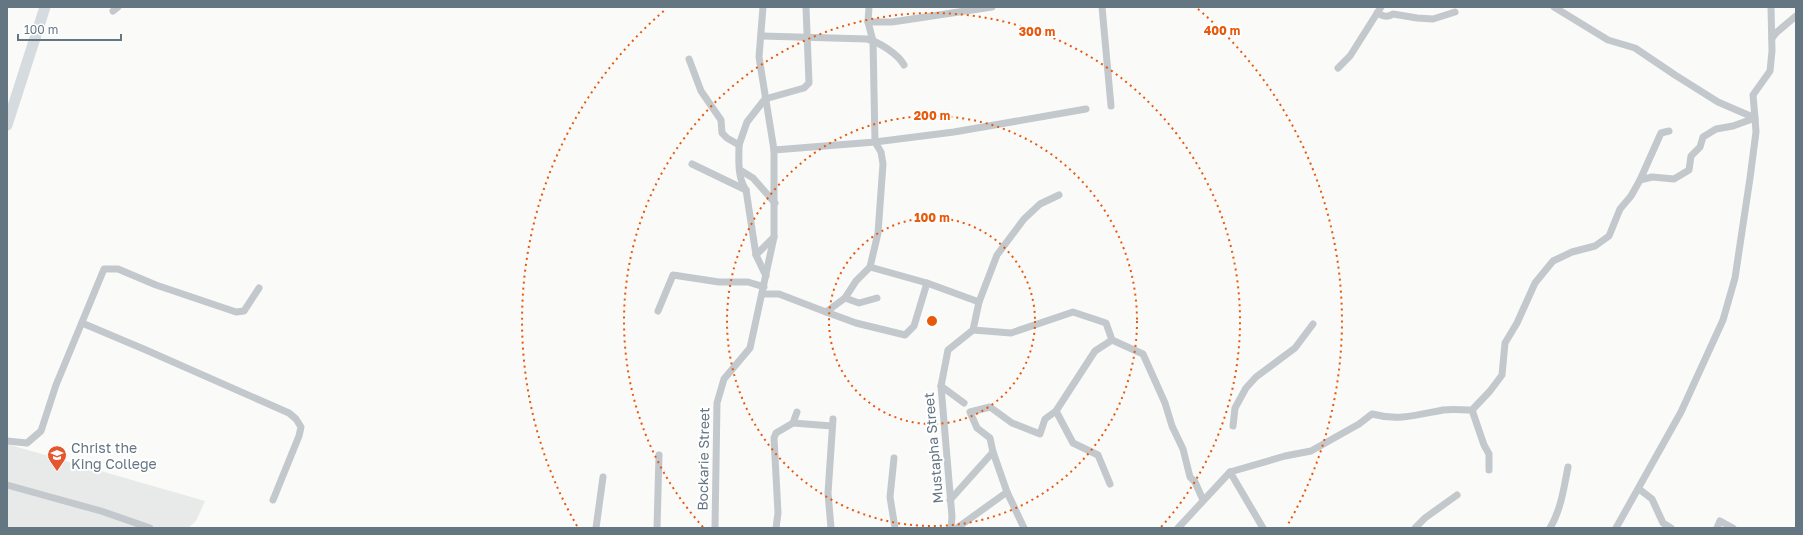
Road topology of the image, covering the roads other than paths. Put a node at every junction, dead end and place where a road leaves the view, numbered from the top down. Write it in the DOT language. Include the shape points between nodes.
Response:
graph roads {
  1 [pos="45,7"];
  2 [pos="763,7"];
  3 [pos="806,7"];
  4 [pos="868,7"];
  5 [pos="992,7"];
  6 [pos="1102,7"];
  7 [pos="1554,7"];
  8 [pos="1771,7"];
  9 [pos="1379,10"];
  10 [pos="1455,12"];
  11 [pos="1796,16"];
  12 [pos="868,22"];
  13 [pos="761,36"];
  14 [pos="807,38"];
  15 [pos="1772,38"];
  16 [pos="873,41"];
  17 [pos="689,59"];
  18 [pos="904,65"];
  19 [pos="1338,68"];
  20 [pos="765,99"];
  21 [pos="1111,106"];
  22 [pos="1086,109"];
  23 [pos="1755,118"];
  24 [pos="7,125"];
  25 [pos="1669,131"];
  26 [pos="876,142"];
  27 [pos="739,145"];
  28 [pos="774,150"];
  29 [pos="692,164"];
  30 [pos="740,170"];
  31 [pos="1640,180"];
  32 [pos="746,190"];
  33 [pos="1059,195"];
  34 [pos="774,203"];
  35 [pos="774,237"];
  36 [pos="756,255"];
  37 [pos="870,268"];
  38 [pos="766,276"];
  39 [pos="927,283"];
  40 [pos="259,288"];
  41 [pos="763,291"];
  42 [pos="844,298"];
  43 [pos="877,298"];
  44 [pos="979,302"];
  45 [pos="658,311"];
  46 [pos="826,312"];
  47 [pos="82,323"];
  48 [pos="1313,324"];
  49 [pos="973,330"];
  50 [pos="1112,340"];
  51 [pos="941,386"];
  52 [pos="964,403"];
  53 [pos="1472,410"];
  54 [pos="1056,411"];
  55 [pos="797,412"];
  56 [pos="793,423"];
  57 [pos="1233,426"];
  58 [pos="7,441"];
  59 [pos="993,452"];
  60 [pos="659,455"];
  61 [pos="894,458"];
  62 [pos="1568,467"];
  63 [pos="1489,470"];
  64 [pos="1230,472"];
  65 [pos="602,478"];
  66 [pos="1110,484"];
  67 [pos="7,485"];
  68 [pos="1638,489"];
  69 [pos="1007,492"];
  70 [pos="1457,496"];
  71 [pos="273,500"];
  72 [pos="950,500"];
  73 [pos="1204,500"];
  74 [pos="150,528"];
  75 [pos="596,528"];
  76 [pos="657,528"];
  77 [pos="715,528"];
  78 [pos="776,528"];
  79 [pos="831,528"];
  80 [pos="895,528"];
  81 [pos="951,528"];
  82 [pos="957,528"];
  83 [pos="1024,528"];
  84 [pos="1178,528"];
  85 [pos="1263,528"];
  86 [pos="1415,528"];
  87 [pos="1550,528"];
  88 [pos="1616,528"];
  89 [pos="1672,528"];
  90 [pos="1718,528"];
  91 [pos="1733,528"];
  1 -- 24 [label="main road"];
  2 -- 13 [label="street, Bockarie Street"];
  3 -- 14 [label="street"];
  4 -- 12 [label="street"];
  5 -- 12 [label="street" via="892,22"];
  6 -- 21 [label="street"];
  7 -- 23 [label="street" via="1608,40 1635,48 1718,102"];
  8 -- 15 [label="street"];
  9 -- 10 [label="street" via="1383,16 1393,14 1433,19"];
  9 -- 19 [label="street" via="1350,56"];
  11 -- 15 [label="street"];
  12 -- 16 [label="street"];
  13 -- 14 [label="street"];
  13 -- 20 [label="street, Bockarie Street" via="759,57"];
  14 -- 16 [label="street"];
  14 -- 20 [label="street" via="809,83 804,88"];
  15 -- 23 [label="street" via="1770,71 1753,95"];
  16 -- 18 [label="street" via="902,60"];
  16 -- 26 [label="street"];
  17 -- 27 [label="street" via="700,91 721,120 722,133"];
  20 -- 27 [label="street" via="747,122"];
  20 -- 28 [label="street, Bockarie Street"];
  22 -- 26 [label="street" via="954,132"];
  23 -- 31 [label="street" via="1716,129 1703,137 1700,147 1691,156 1689,170 1674,179 1652,177"];
  23 -- 68 [label="street" via="1756,132 1735,278 1723,320 1681,412"];
  25 -- 31 [label="street" via="1661,133 1657,138"];
  26 -- 28 [label="street"];
  26 -- 37 [label="street" via="884,164 878,233"];
  27 -- 30 [label="street"];
  28 -- 34 [label="street, Bockarie Street"];
  29 -- 32 [label="street"];
  30 -- 32 [label="street" via="742,184"];
  30 -- 34 [label="street" via="753,178"];
  31 -- 53 [label="street" via="1620,209 1609,236 1595,246 1572,252 1553,261 1536,283 1505,343 1502,375"];
  32 -- 36 [label="street"];
  33 -- 44 [label="street" via="1040,204 1008,239 997,255"];
  34 -- 35 [label="street, Bockarie Street"];
  35 -- 36 [label="street"];
  35 -- 38 [label="street, Bockarie Street"];
  36 -- 38 [label="street"];
  37 -- 39 [label="street"];
  37 -- 42 [label="street" via="856,281"];
  38 -- 41 [label="street, Bockarie Street"];
  39 -- 44 [label="street"];
  39 -- 46 [label="street" via="914,326 905,336"];
  40 -- 47 [label="street" via="244,311 236,312 156,285 118,269 104,269"];
  41 -- 45 [label="street" via="748,282 719,282 673,275"];
  41 -- 46 [label="street" via="779,294"];
  41 -- 77 [label="street, Bockarie Street" via="750,348 724,379 717,403"];
  42 -- 43 [label="street" via="859,303"];
  42 -- 46 [label="street"];
  44 -- 49 [label="street"];
  47 -- 58 [label="street" via="41,431 28,443"];
  47 -- 71 [label="street" via="290,413 301,427"];
  48 -- 57 [label="street" via="1295,348 1256,377 1246,388 1235,408"];
  49 -- 50 [label="street" via="1011,333 1073,312 1106,324"];
  49 -- 51 [label="street, Mustapha Street" via="948,350"];
  50 -- 54 [label="street" via="1095,351"];
  50 -- 73 [label="street" via="1143,354 1183,449 1190,477"];
  51 -- 52 [label="street"];
  51 -- 72 [label="street, Mustapha Street"];
  53 -- 63 [label="street" via="1489,454"];
  53 -- 64 [label="street" via="1445,410 1387,418 1372,414 1311,451"];
  54 -- 59 [label="street" via="1045,419 1040,434 1012,423 990,406 970,412 977,428 990,438"];
  54 -- 66 [label="street" via="1073,443 1098,455"];
  55 -- 56 [label="street"];
  56 -- 78 [label="street" via="776,432 774,438 778,513"];
  56 -- 79 [label="street" via="833,422 828,494"];
  59 -- 69 [label="street"];
  59 -- 72 [label="street"];
  60 -- 76 [label="street"];
  61 -- 80 [label="street" via="890,497"];
  62 -- 87 [label="street" via="1554,522"];
  64 -- 73 [label="street"];
  64 -- 85 [label="street"];
  65 -- 75 [label="street"];
  67 -- 74 [label="street" via="101,511"];
  68 -- 88 [label="street"];
  68 -- 89 [label="street" via="1652,499 1663,523"];
  69 -- 82 [label="street"];
  69 -- 83 [label="street"];
  70 -- 86 [label="street"];
  72 -- 81 [label="street, Mustapha Street"];
  73 -- 84 [label="street"];
  90 -- 91 [label="street" via="1720,521"];
}
